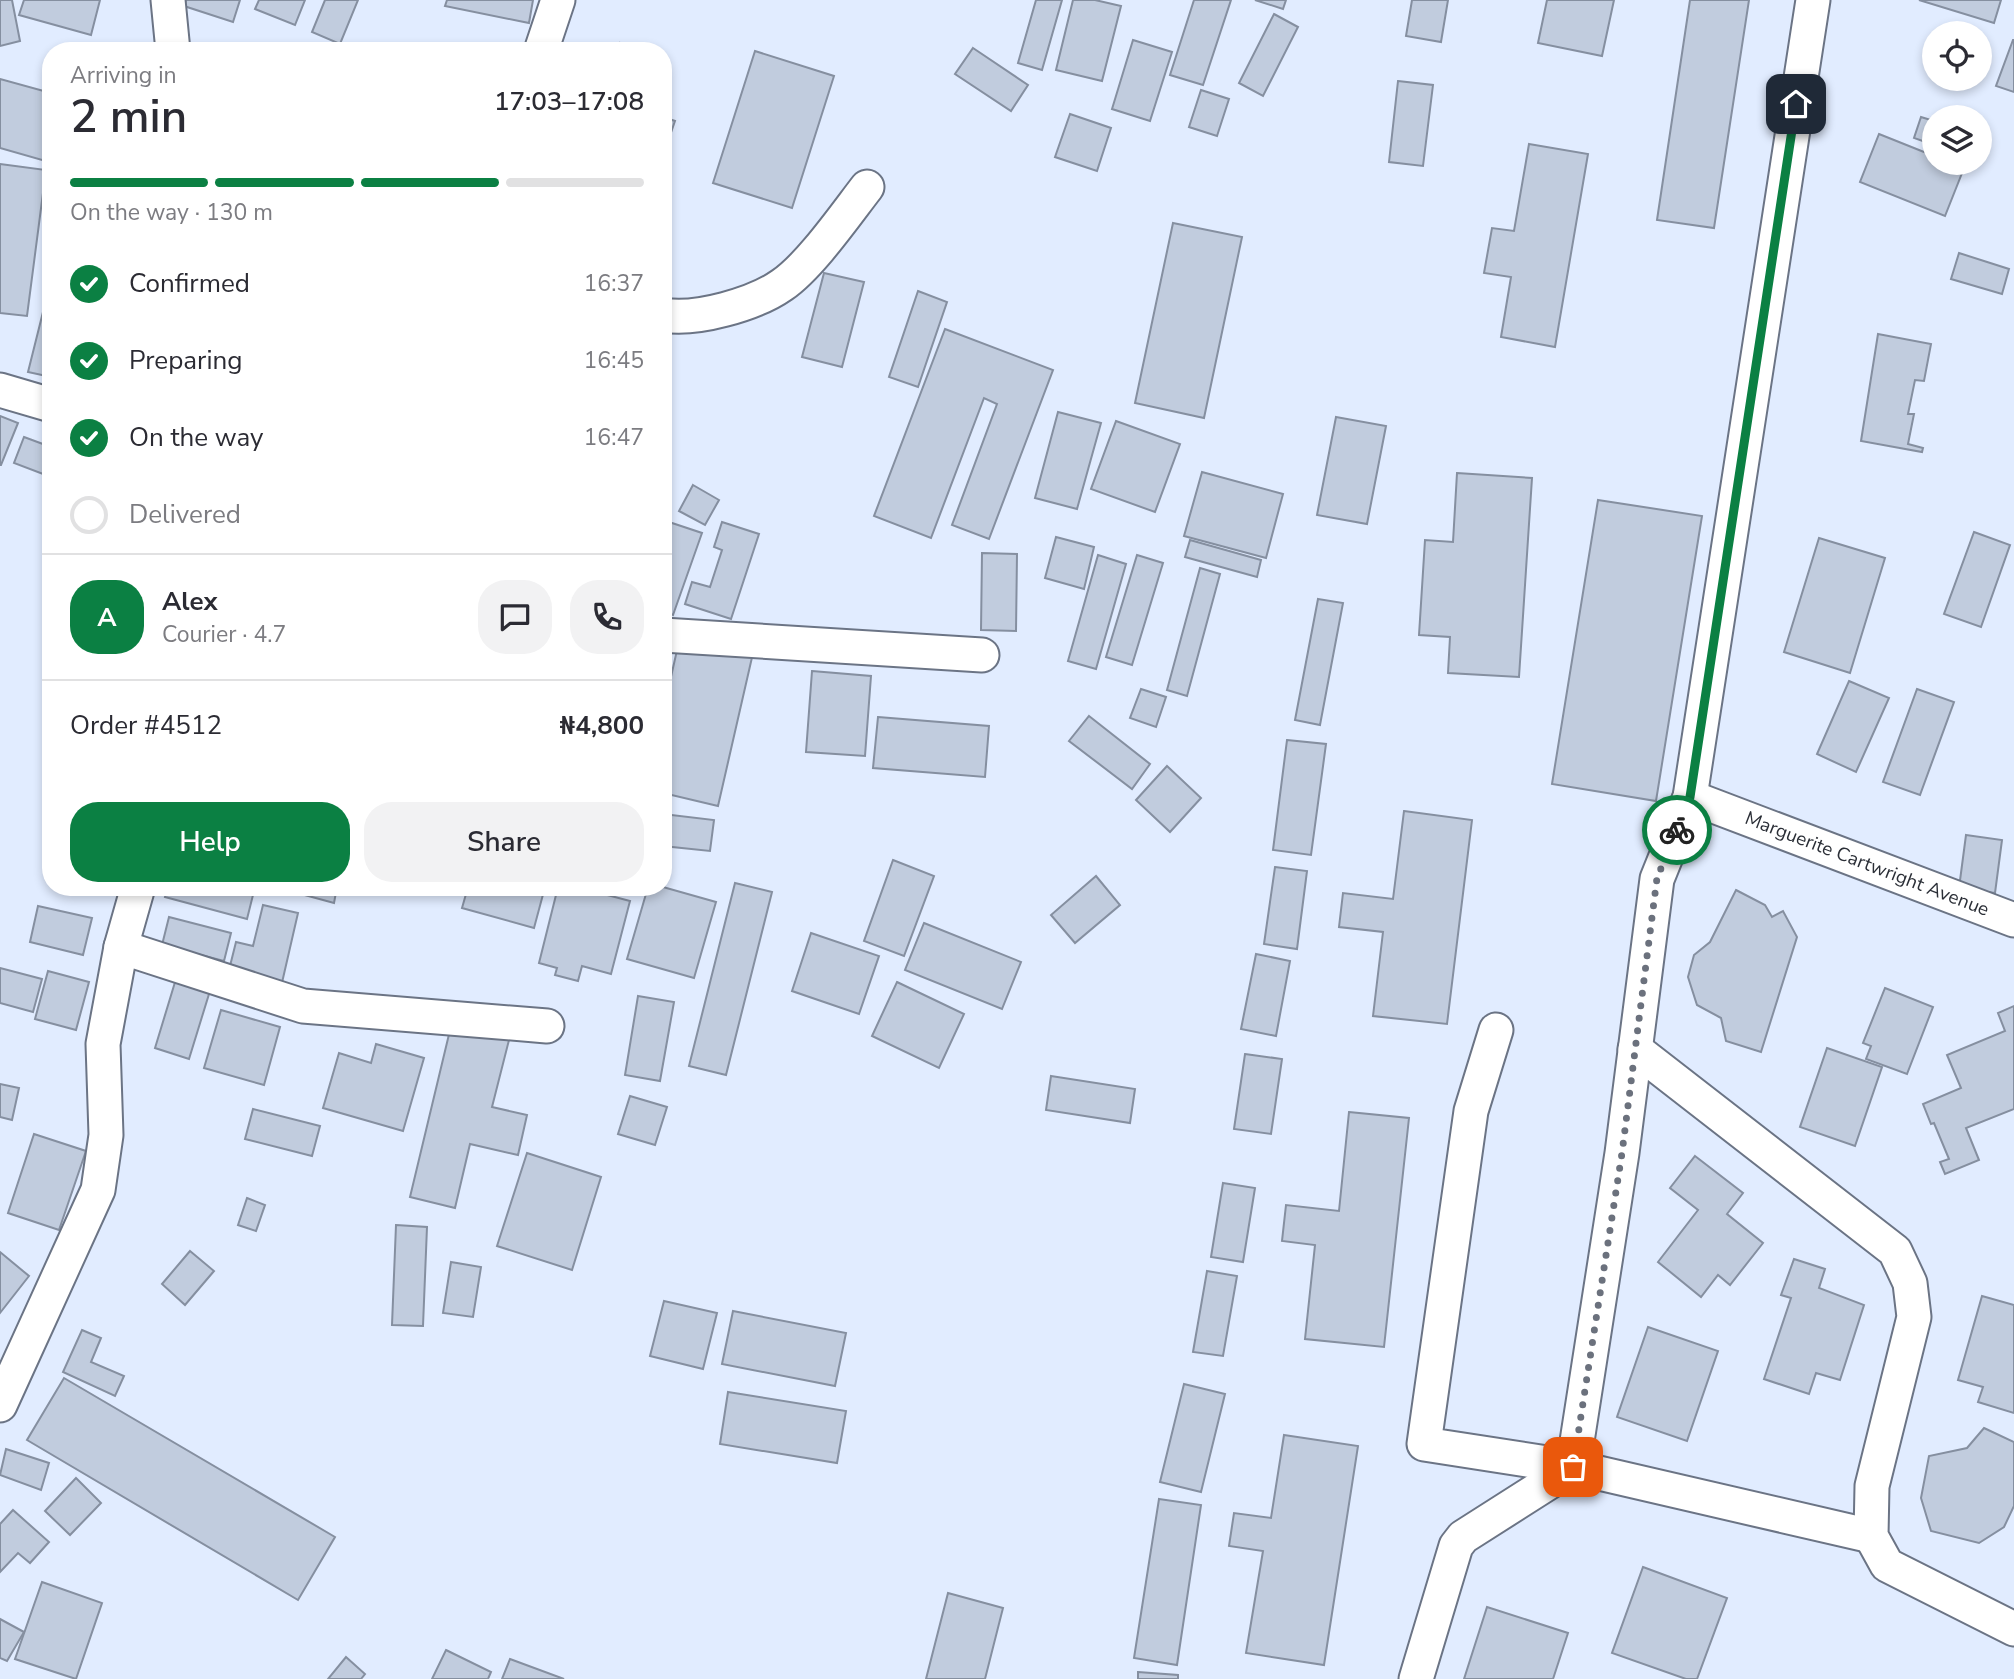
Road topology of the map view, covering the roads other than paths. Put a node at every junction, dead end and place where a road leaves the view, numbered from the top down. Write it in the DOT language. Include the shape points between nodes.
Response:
graph roads {
  1 [pos="168,0"];
  2 [pos="558,0"];
  3 [pos="1813,0"];
  4 [pos="172,42"];
  5 [pos="544,42"];
  6 [pos="867,187"];
  7 [pos="672,315"];
  8 [pos="0,390"];
  9 [pos="42,402"];
  10 [pos="672,636"];
  11 [pos="982,654"];
  12 [pos="1690,797"];
  13 [pos="135,896"];
  14 [pos="2014,920"];
  15 [pos="121,947"];
  16 [pos="547,1026"];
  17 [pos="1496,1030"];
  18 [pos="1635,1049"];
  19 [pos="0,1405"];
  20 [pos="1573,1467"];
  21 [pos="1871,1536"];
  22 [pos="2014,1629"];
  23 [pos="1416,1679"];
  1 -- 4 [label="street"];
  2 -- 5 [label="street"];
  3 -- 12 [label="street"];
  6 -- 7 [label="street" via="782,285 714,314"];
  8 -- 9 [label="street"];
  10 -- 11 [label="street"];
  12 -- 14 [label="street, Marguerite Cartwright Avenue"];
  12 -- 18 [label="street" via="1657,878"];
  13 -- 15 [label="street"];
  15 -- 16 [label="street" via="303,1006"];
  15 -- 19 [label="street" via="103,1044 106,1135 98,1190"];
  17 -- 20 [label="street" via="1471,1111 1424,1444"];
  18 -- 20 [label="street"];
  18 -- 21 [label="street" via="1895,1251 1910,1283 1914,1317 1872,1486"];
  20 -- 21 [label="street"];
  20 -- 23 [label="street" via="1463,1537 1456,1546"];
  21 -- 22 [label="street" via="1886,1565"];
}
